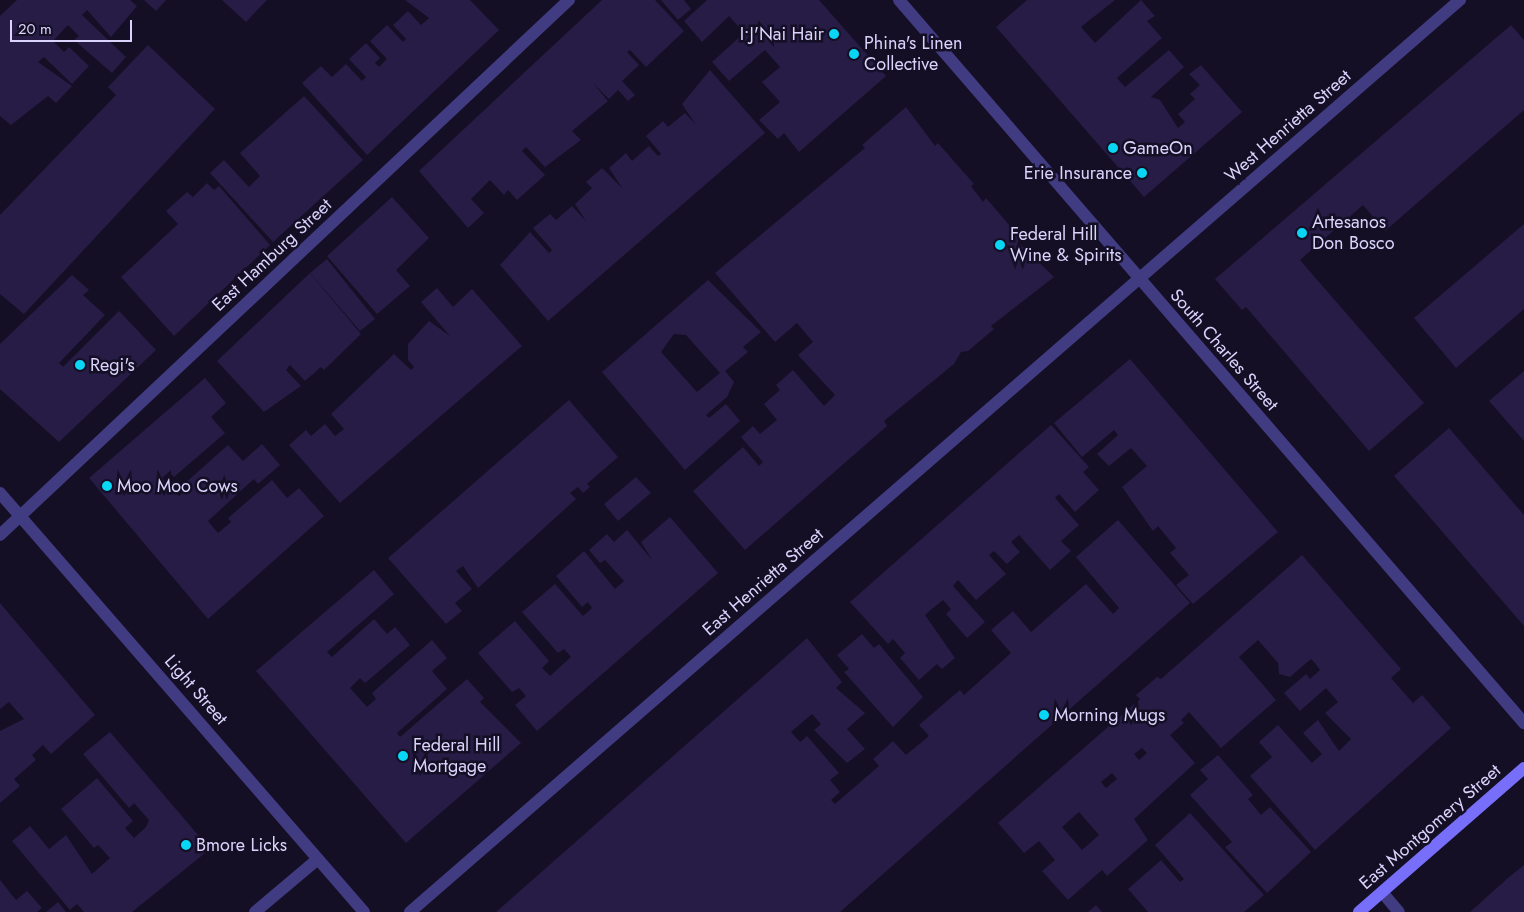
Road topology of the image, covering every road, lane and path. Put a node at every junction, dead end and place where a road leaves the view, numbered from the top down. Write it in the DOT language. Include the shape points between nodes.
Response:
graph roads {
  1 [pos="569,0"];
  2 [pos="898,0"];
  3 [pos="1460,0"];
  4 [pos="1139,279"];
  5 [pos="0,493"];
  6 [pos="21,515"];
  7 [pos="0,535"];
  8 [pos="1524,723"];
  9 [pos="1524,768"];
  10 [pos="318,859"];
  11 [pos="1382,892"];
  12 [pos="255,912"];
  13 [pos="364,912"];
  14 [pos="410,912"];
  15 [pos="1359,912"];
  16 [pos="1399,912"];
  1 -- 6 [label="street, East Hamburg Street"];
  2 -- 4 [label="street, South Charles Street"];
  3 -- 4 [label="street, West Henrietta Street"];
  4 -- 8 [label="street, South Charles Street"];
  4 -- 14 [label="street, East Henrietta Street"];
  5 -- 6 [label="street, Light Street"];
  6 -- 7 [label="street, East Hamburg Street"];
  6 -- 10 [label="street, Light Street"];
  9 -- 11 [label="main road, East Montgomery Street"];
  10 -- 12 [label="street"];
  10 -- 13 [label="street, Light Street"];
  11 -- 15 [label="main road, East Montgomery Street"];
  11 -- 16 [label="street"];
}
